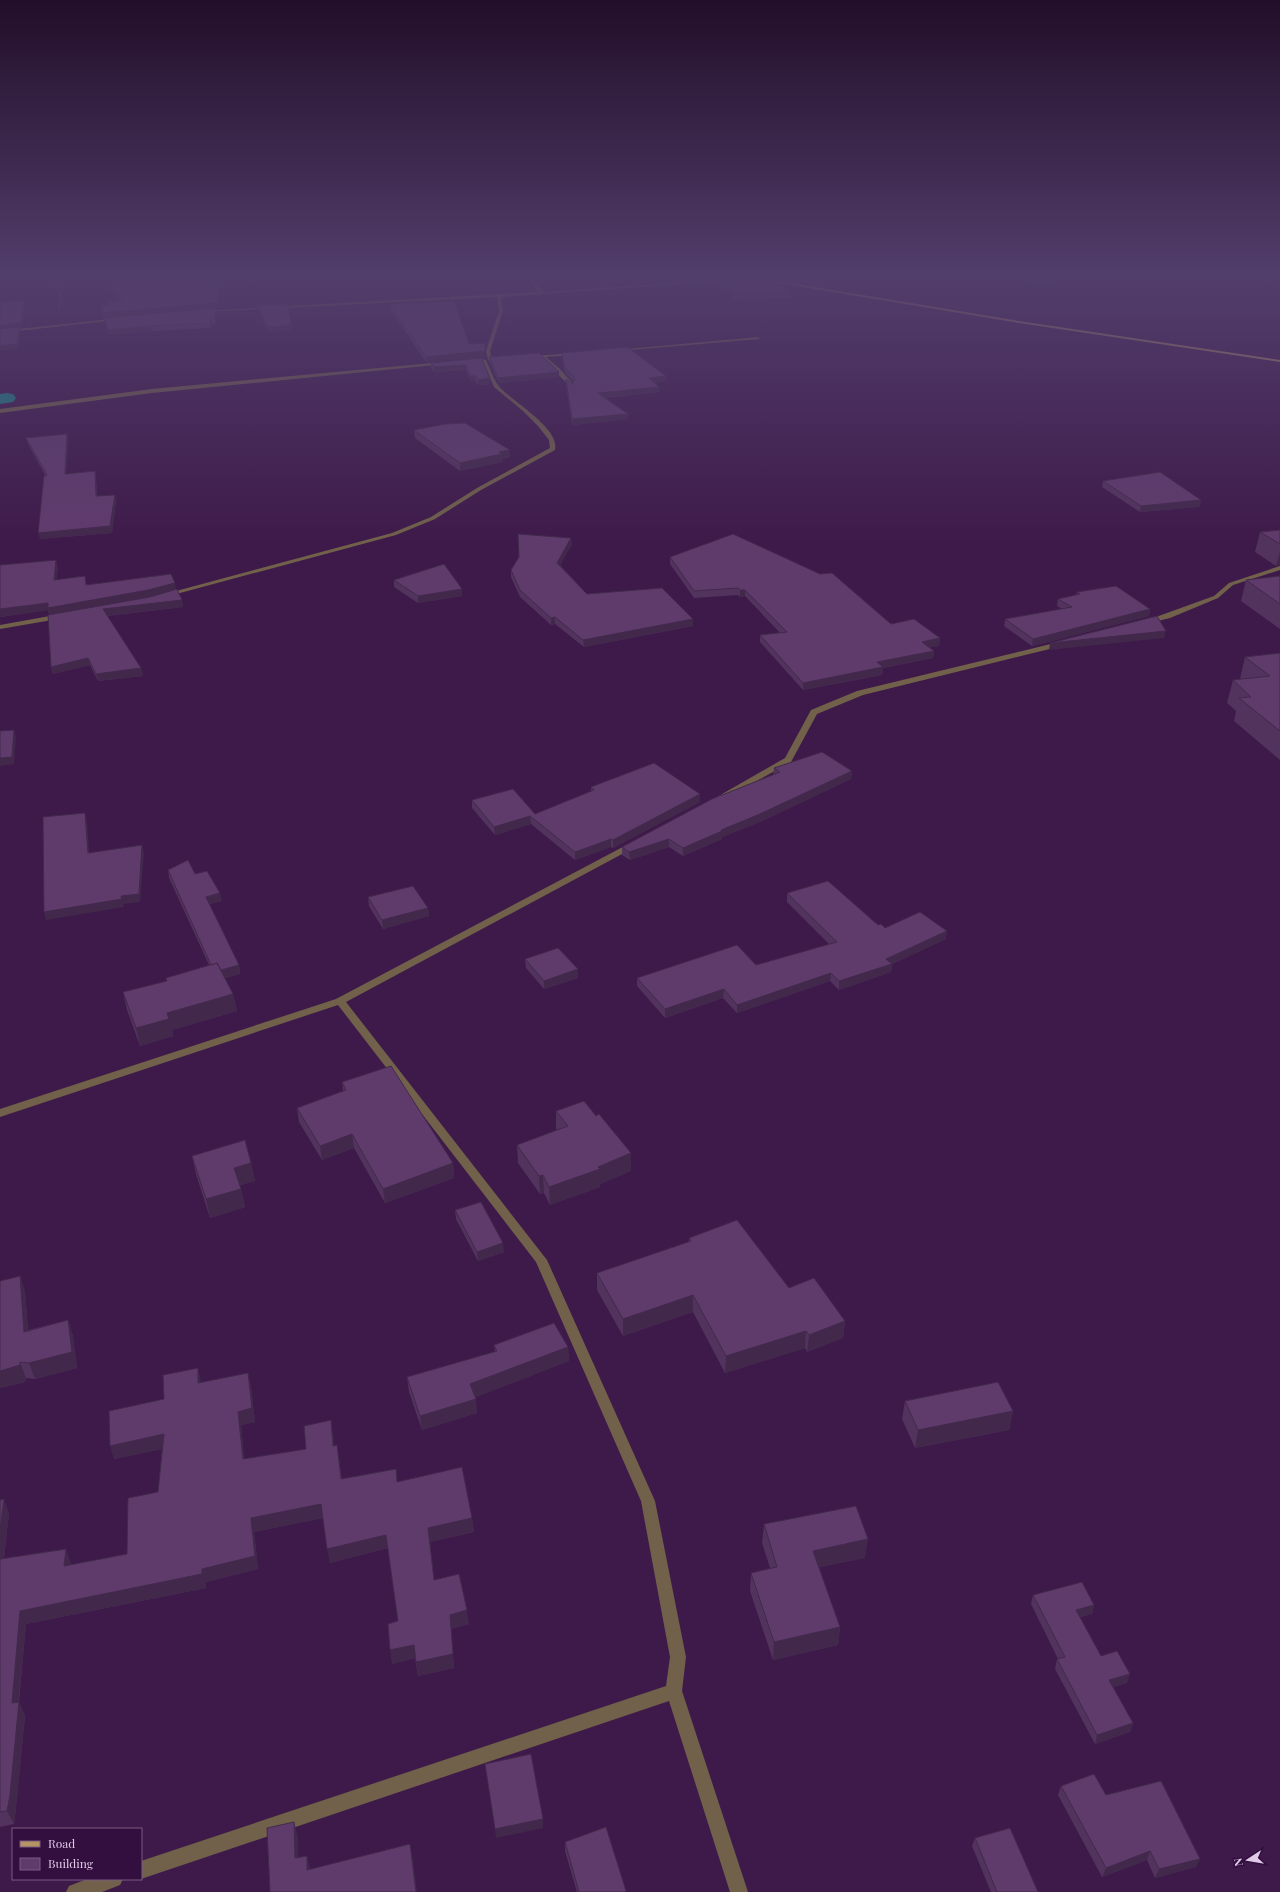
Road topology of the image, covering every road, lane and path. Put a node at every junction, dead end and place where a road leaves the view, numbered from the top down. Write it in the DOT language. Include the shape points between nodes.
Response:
graph roads {
  1 [pos="414,366"];
  2 [pos="489,366"];
  3 [pos="554,366"];
  4 [pos="572,386"];
  5 [pos="0,411"];
  6 [pos="1280,568"];
  7 [pos="158,598"];
  8 [pos="72,614"];
  9 [pos="1136,624"];
  10 [pos="0,627"];
  11 [pos="1075,640"];
  12 [pos="714,801"];
  13 [pos="644,839"];
  14 [pos="340,1001"];
  15 [pos="0,1113"];
  16 [pos="674,1691"];
  17 [pos="142,1870"];
  18 [pos="111,1880"];
  19 [pos="75,1892"];
  20 [pos="739,1892"];
  1 -- 5 [label="street" via="152,392"];
  2 -- 7 [label="street" via="496,386 540,425 552,440 553,449 433,518 394,534"];
  3 -- 4 [label="street"];
  6 -- 9 [label="street" via="1230,584 1216,597 1167,616"];
  8 -- 10 [label="street"];
  11 -- 12 [label="street" via="860,693 814,712 788,760"];
  13 -- 14 [label="street"];
  14 -- 15 [label="street"];
  14 -- 16 [label="street" via="541,1260 648,1501 678,1657"];
  16 -- 17 [label="street"];
  16 -- 20 [label="street"];
  18 -- 19 [label="street"];
}
